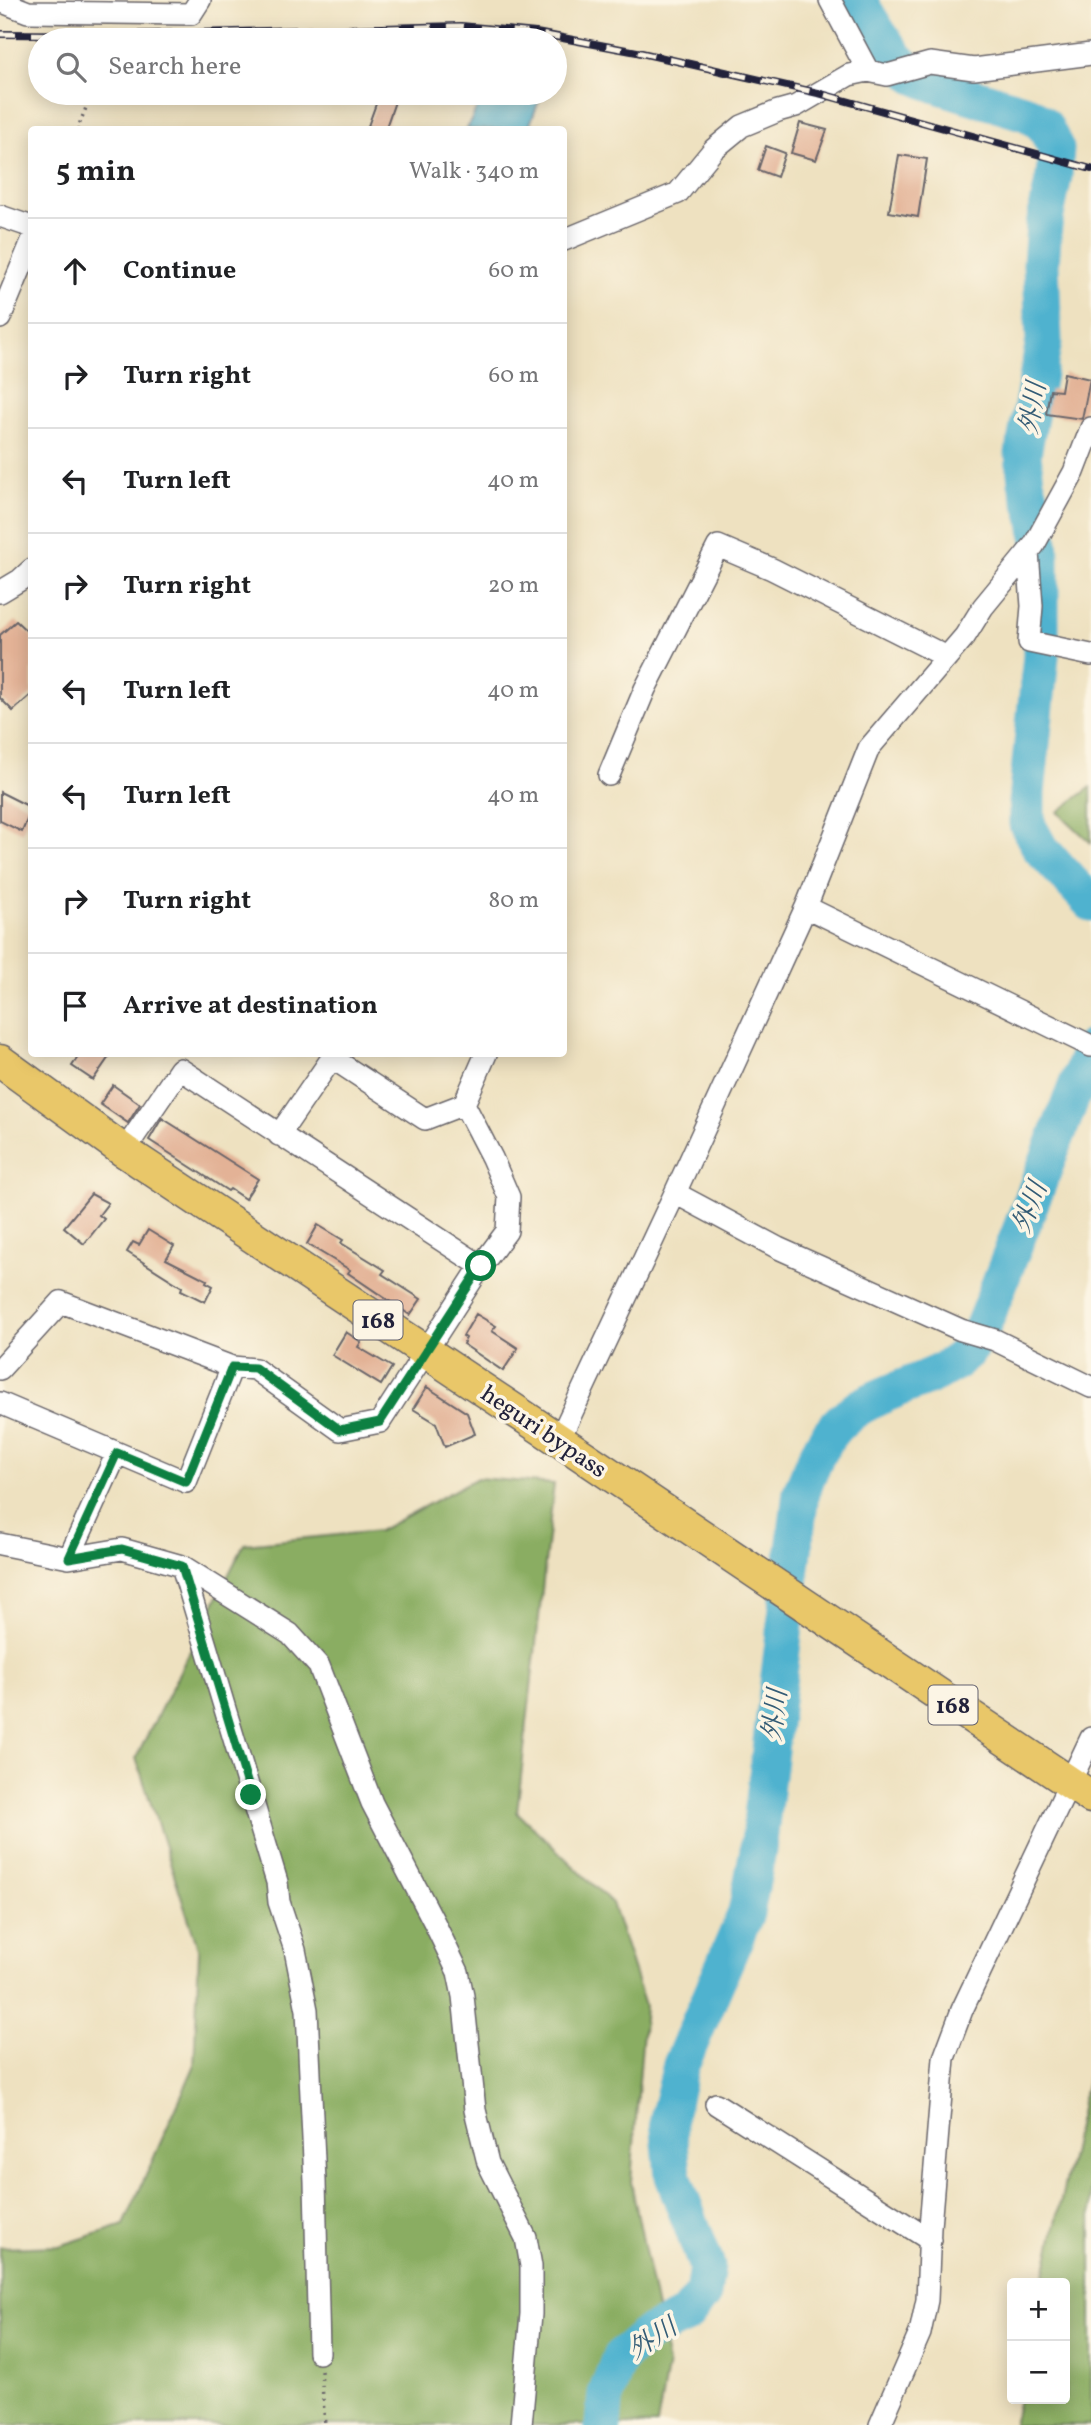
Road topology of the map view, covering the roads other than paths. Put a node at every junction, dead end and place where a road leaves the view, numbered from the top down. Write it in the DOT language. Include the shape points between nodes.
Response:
graph roads {
  1 [pos="200,0"];
  2 [pos="830,0"];
  3 [pos="0,1"];
  4 [pos="1091,54"];
  5 [pos="877,73"];
  6 [pos="0,216"];
  7 [pos="28,226"];
  8 [pos="567,239"];
  9 [pos="28,251"];
  10 [pos="0,318"];
  11 [pos="1091,428"];
  12 [pos="1031,549"];
  13 [pos="28,573"];
  14 [pos="0,592"];
  15 [pos="1091,655"];
  16 [pos="947,657"];
  17 [pos="609,775"];
  18 [pos="806,907"];
  19 [pos="1091,1046"];
  20 [pos="485,1057"];
  21 [pos="0,1061"];
  22 [pos="464,1104"];
  23 [pos="279,1135"];
  24 [pos="124,1152"];
  25 [pos="675,1194"];
  26 [pos="481,1266"];
  27 [pos="424,1351"];
  28 [pos="232,1367"];
  29 [pos="0,1369"];
  30 [pos="1091,1387"];
  31 [pos="0,1403"];
  32 [pos="559,1440"];
  33 [pos="117,1453"];
  34 [pos="0,1545"];
  35 [pos="69,1558"];
  36 [pos="182,1566"];
  37 [pos="1091,1738"];
  38 [pos="1080,1790"];
  39 [pos="716,2104"];
  40 [pos="930,2240"];
  41 [pos="319,2353"];
  42 [pos="521,2425"];
  43 [pos="880,2425"];
  1 -- 3 [label="street" via="191,14 28,12"];
  2 -- 5 [label="street"];
  4 -- 5 [label="street" via="975,69 930,62"];
  5 -- 8 [label="street" via="849,75 796,106 742,126 714,149 678,193"];
  6 -- 7 [label="street"];
  9 -- 10 [label="street"];
  11 -- 12 [label="street" via="1074,472"];
  12 -- 15 [label="street" via="1032,606 1040,644"];
  12 -- 16 [label="street"];
  13 -- 14 [label="street"];
  16 -- 17 [label="street" via="718,546 645,689"];
  16 -- 18 [label="street" via="869,748"];
  18 -- 19 [label="street"];
  18 -- 25 [label="street"];
  20 -- 22 [label="street"];
  21 -- 24 [label="highway, heguri bypass / 168"];
  22 -- 23 [label="street" via="425,1119 332,1058"];
  22 -- 26 [label="street" via="509,1197 507,1231"];
  23 -- 24 [label="street" via="180,1069"];
  23 -- 26 [label="street"];
  24 -- 27 [label="highway, heguri bypass / 168"];
  25 -- 30 [label="street" via="778,1248 961,1330 995,1340"];
  25 -- 32 [label="street"];
  26 -- 27 [label="street"];
  27 -- 28 [label="street" via="380,1422 340,1430 255,1368"];
  27 -- 32 [label="highway, heguri bypass / 168"];
  28 -- 29 [label="street" via="61,1302"];
  28 -- 33 [label="street" via="186,1482"];
  31 -- 33 [label="street"];
  32 -- 38 [label="highway, heguri bypass / 168"];
  33 -- 35 [label="street"];
  34 -- 35 [label="street"];
  35 -- 36 [label="street" via="122,1549"];
  36 -- 41 [label="street" via="273,1869 307,2010"];
  36 -- 42 [label="street" via="290,1634 319,1666 372,1803 458,1972 484,2150 526,2238 531,2266"];
  37 -- 38 [label="street"];
  38 -- 40 [label="street" via="962,2010 944,2058"];
  39 -- 40 [label="street"];
  40 -- 43 [label="street" via="920,2333"];
}
